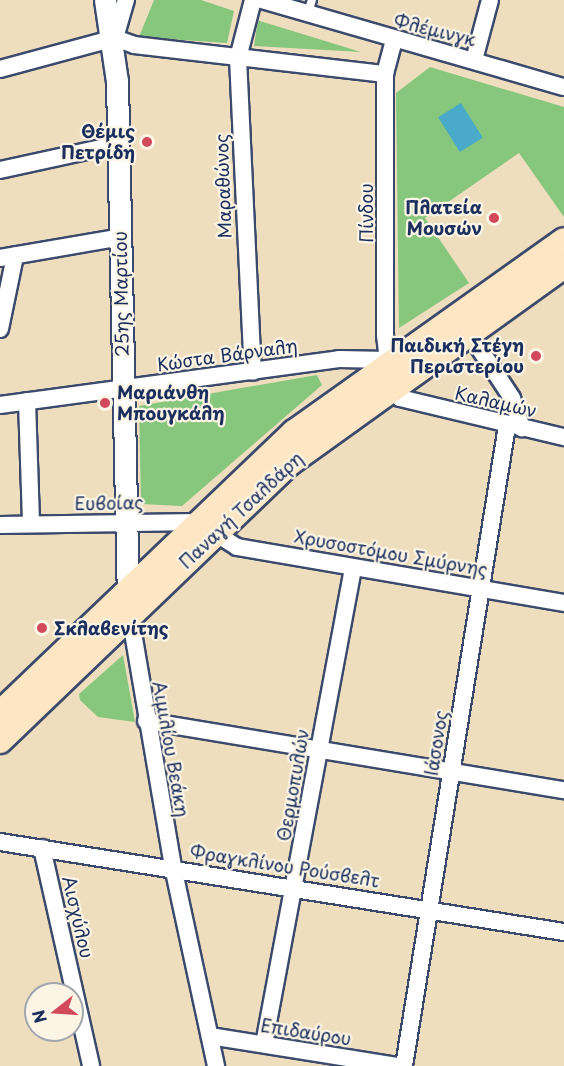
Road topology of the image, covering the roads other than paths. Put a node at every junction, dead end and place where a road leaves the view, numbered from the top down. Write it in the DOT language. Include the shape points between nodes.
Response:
graph roads {
  1 [pos="105,0"];
  2 [pos="126,0"];
  3 [pos="253,0"];
  4 [pos="262,0"];
  5 [pos="490,0"];
  6 [pos="310,8"];
  7 [pos="115,38"];
  8 [pos="394,40"];
  9 [pos="238,58"];
  10 [pos="474,60"];
  11 [pos="0,69"];
  12 [pos="385,74"];
  13 [pos="564,87"];
  14 [pos="118,144"];
  15 [pos="0,170"];
  16 [pos="121,237"];
  17 [pos="564,240"];
  18 [pos="8,257"];
  19 [pos="564,266"];
  20 [pos="463,324"];
  21 [pos="0,329"];
  22 [pos="389,360"];
  23 [pos="254,372"];
  24 [pos="122,387"];
  25 [pos="391,387"];
  26 [pos="27,400"];
  27 [pos="0,405"];
  28 [pos="515,427"];
  29 [pos="564,437"];
  30 [pos="125,522"];
  31 [pos="31,524"];
  32 [pos="0,525"];
  33 [pos="206,529"];
  34 [pos="352,567"];
  35 [pos="481,588"];
  36 [pos="126,589"];
  37 [pos="564,603"];
  38 [pos="130,615"];
  39 [pos="0,713"];
  40 [pos="146,721"];
  41 [pos="0,741"];
  42 [pos="318,749"];
  43 [pos="451,773"];
  44 [pos="564,790"];
  45 [pos="0,842"];
  46 [pos="42,848"];
  47 [pos="173,867"];
  48 [pos="295,888"];
  49 [pos="429,909"];
  50 [pos="564,932"];
  51 [pos="210,1036"];
  52 [pos="264,1044"];
  53 [pos="91,1066"];
  54 [pos="216,1066"];
  55 [pos="397,1066"];
  56 [pos="404,1066"];
  1 -- 7 [label="street"];
  2 -- 7 [label="street, 25ης Μαρτίου"];
  3 -- 9 [label="street, Μαραθώνος"];
  4 -- 6 [label="street, Φλέμινγκ"];
  5 -- 10 [label="street"];
  6 -- 8 [label="street, Φλέμινγκ"];
  7 -- 9 [label="street"];
  7 -- 11 [label="street"];
  7 -- 14 [label="street, 25ης Μαρτίου"];
  8 -- 10 [label="street, Φλέμινγκ"];
  8 -- 12 [label="street, Πίνδου"];
  9 -- 12 [label="street"];
  9 -- 23 [label="street, Μαραθώνος"];
  10 -- 13 [label="street, Φλέμινγκ"];
  12 -- 22 [label="street, Πίνδου"];
  14 -- 15 [label="street"];
  14 -- 16 [label="street, 25ης Μαρτίου"];
  16 -- 18 [label="street"];
  16 -- 24 [label="street, 25ης Μαρτίου"];
  17 -- 20 [label="main road, Παναγή Τσαλδάρη"];
  18 -- 21 [label="street"];
  19 -- 20 [label="main road, Παναγή Τσαλδάρη"];
  20 -- 22 [label="main road, Παναγή Τσαλδάρη"];
  20 -- 25 [label="main road, Παναγή Τσαλδάρη"];
  20 -- 28 [label="street, Ιάσονος" via="512,398"];
  22 -- 23 [label="street, Κώστα Βάρναλη" via="339,359"];
  22 -- 25 [label="street, Πίνδου"];
  22 -- 33 [label="main road, Παναγή Τσαλδάρη" via="285,439"];
  23 -- 24 [label="street, Κώστα Βάρναλη"];
  24 -- 26 [label="street, Κώστα Βάρναλη"];
  24 -- 30 [label="street, 25ης Μαρτίου"];
  25 -- 28 [label="street, Καλαμών" via="400,399"];
  25 -- 33 [label="main road, Παναγή Τσαλδάρη"];
  26 -- 27 [label="street, Κώστα Βάρναλη"];
  26 -- 31 [label="street"];
  28 -- 29 [label="street, Καλαμών"];
  28 -- 35 [label="street, Ιάσονος"];
  30 -- 31 [label="street, Ευβοίας"];
  30 -- 33 [label="street, Ευβοίας"];
  30 -- 36 [label="street, 25ης Μαρτίου"];
  31 -- 32 [label="street, Ευβοίας"];
  33 -- 34 [label="street, Χρυσοστόμου Σμύρνης" via="237,547"];
  33 -- 36 [label="main road, Παναγή Τσαλδάρη"];
  33 -- 38 [label="main road, Παναγή Τσαλδάρη"];
  34 -- 35 [label="street, Χρυσοστόμου Σμύρνης"];
  34 -- 42 [label="street, Θερμοπυλών"];
  35 -- 37 [label="street, Χρυσοστόμου Σμύρνης"];
  35 -- 43 [label="street, Ιάσονος"];
  36 -- 38 [label="street, 25ης Μαρτίου"];
  36 -- 39 [label="main road, Παναγή Τσαλδάρη"];
  38 -- 40 [label="street, Αιμιλίου Βεάκη"];
  38 -- 41 [label="main road, Παναγή Τσαλδάρη"];
  40 -- 42 [label="street"];
  40 -- 47 [label="street, Αιμιλίου Βεάκη"];
  42 -- 43 [label="street"];
  42 -- 48 [label="street, Θερμοπυλών"];
  43 -- 44 [label="street"];
  43 -- 49 [label="street, Ιάσονος"];
  45 -- 46 [label="street, Φραγκλίνου Ρούσβελτ"];
  46 -- 47 [label="street, Φραγκλίνου Ρούσβελτ"];
  46 -- 53 [label="street, Αισχύλου"];
  47 -- 48 [label="street, Φραγκλίνου Ρούσβελτ"];
  47 -- 51 [label="street, Αιμιλίου Βεάκη"];
  48 -- 49 [label="street, Φραγκλίνου Ρούσβελτ"];
  48 -- 52 [label="street, Θερμοπυλών"];
  49 -- 50 [label="street, Φραγκλίνου Ρούσβελτ"];
  49 -- 56 [label="street, Ιάσονος"];
  51 -- 52 [label="street, Επιδαύρου"];
  51 -- 54 [label="street, Αιμιλίου Βεάκη"];
  52 -- 55 [label="street, Επιδαύρου"];
}
